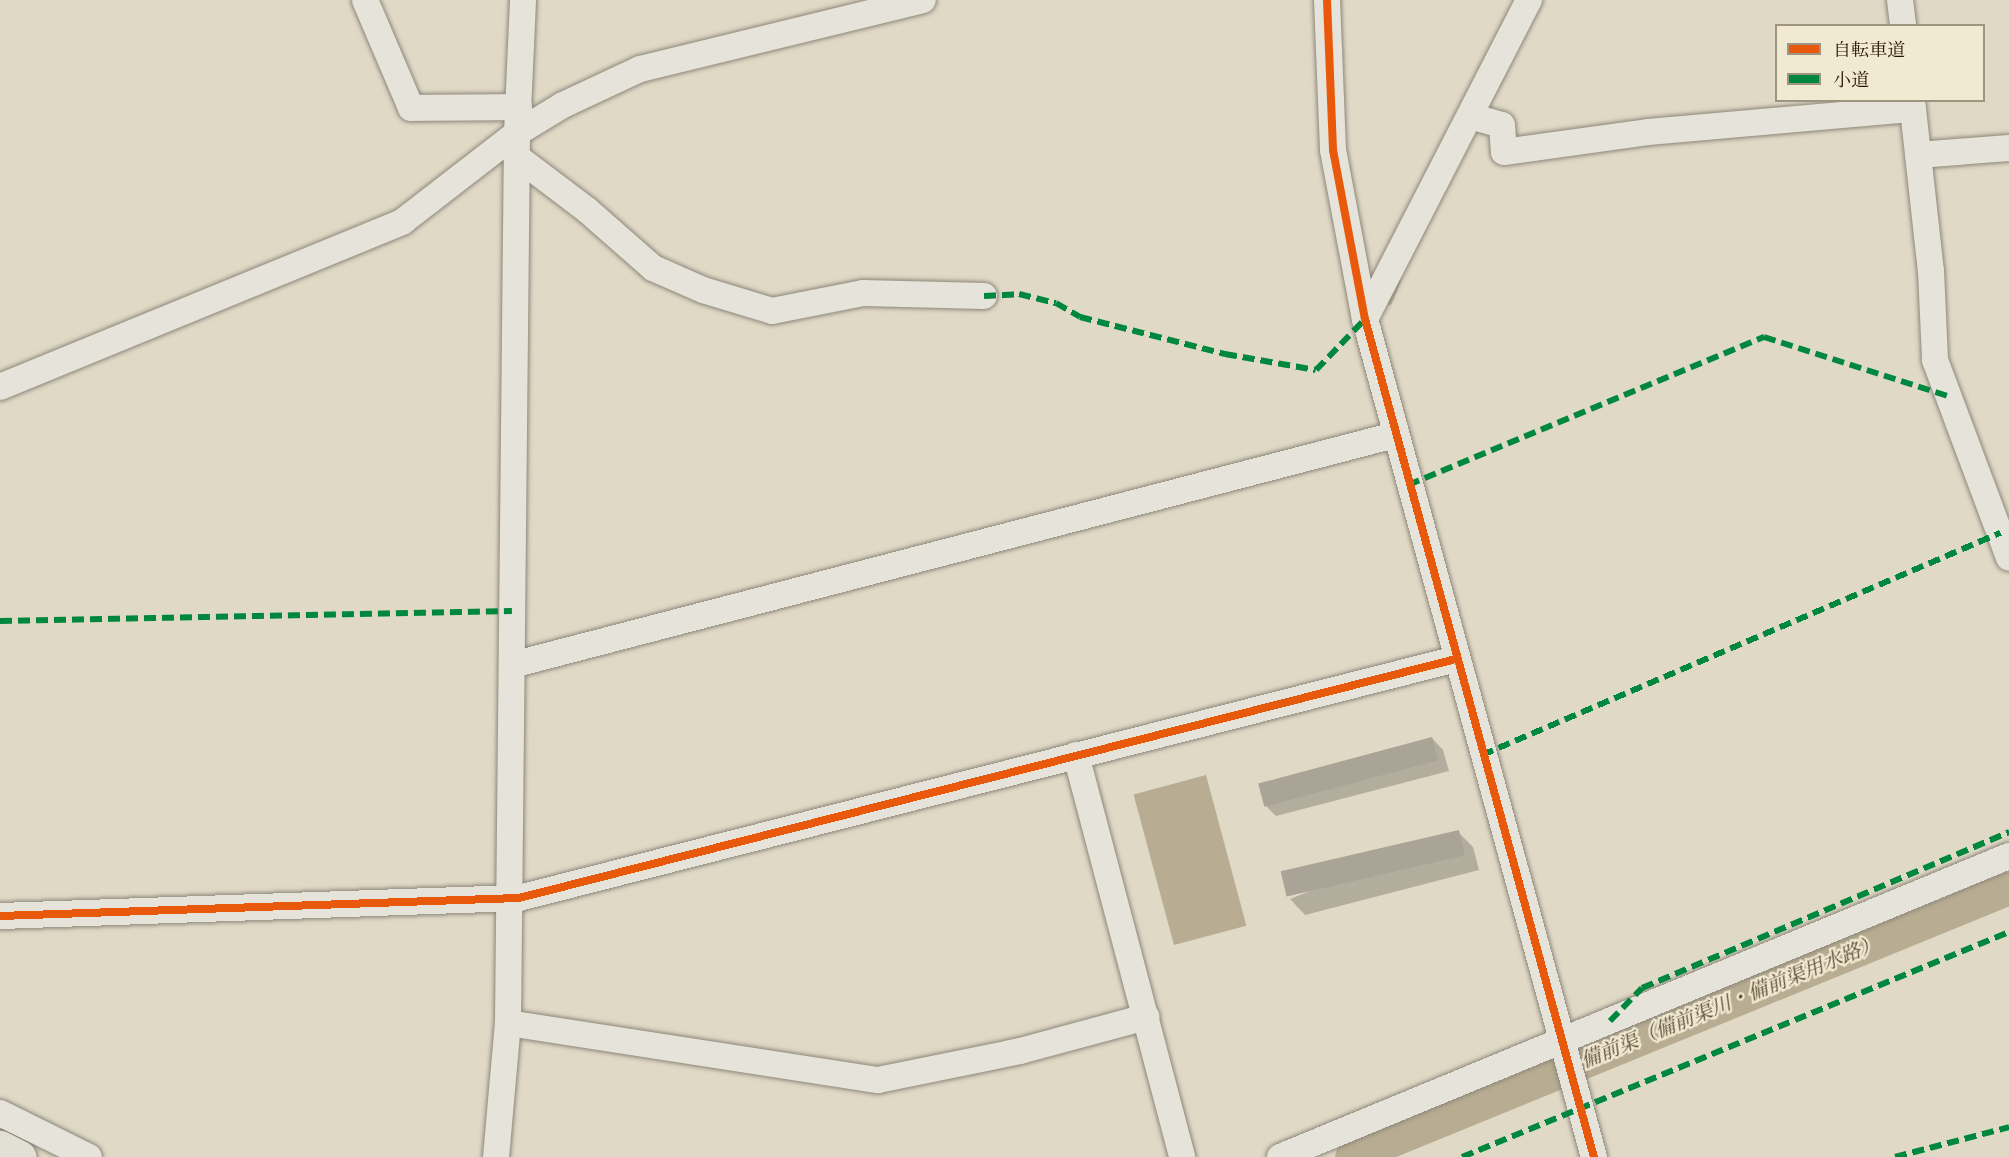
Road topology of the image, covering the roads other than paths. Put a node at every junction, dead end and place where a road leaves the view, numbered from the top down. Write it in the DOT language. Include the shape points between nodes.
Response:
graph roads {
  1 [pos="365,0"];
  2 [pos="523,0"];
  3 [pos="1327,0"];
  4 [pos="1529,0"];
  5 [pos="1900,0"];
  6 [pos="908,2"];
  7 [pos="1903,24"];
  8 [pos="1913,105"];
  9 [pos="519,107"];
  10 [pos="1470,116"];
  11 [pos="517,145"];
  12 [pos="2009,147"];
  13 [pos="1918,155"];
  14 [pos="984,296"];
  15 [pos="1365,319"];
  16 [pos="0,387"];
  17 [pos="1395,435"];
  18 [pos="2009,558"];
  19 [pos="1456,659"];
  20 [pos="512,665"];
  21 [pos="1076,754"];
  22 [pos="2009,856"];
  23 [pos="509,900"];
  24 [pos="0,916"];
  25 [pos="1146,1017"];
  26 [pos="508,1023"];
  27 [pos="1562,1041"];
  28 [pos="0,1113"];
  29 [pos="0,1147"];
  30 [pos="20,1157"];
  31 [pos="89,1157"];
  32 [pos="496,1157"];
  33 [pos="1182,1157"];
  34 [pos="1280,1157"];
  35 [pos="1594,1157"];
  1 -- 9 [label="street" via="411,108"];
  2 -- 9 [label="street"];
  3 -- 15 [label="street" via="1333,150"];
  4 -- 10 [label="street"];
  5 -- 7 [label="street"];
  6 -- 11 [label="street" via="640,69 563,105"];
  8 -- 10 [label="street" via="1648,132 1504,152 1502,125"];
  8 -- 13 [label="street"];
  9 -- 11 [label="street"];
  10 -- 15 [label="street" via="1428,189"];
  11 -- 14 [label="street" via="653,268 703,290 772,311 863,293"];
  11 -- 16 [label="street" via="402,222"];
  11 -- 20 [label="street"];
  12 -- 13 [label="street"];
  13 -- 18 [label="street" via="1931,271 1935,360"];
  15 -- 17 [label="street"];
  17 -- 19 [label="street"];
  17 -- 20 [label="street"];
  19 -- 21 [label="street"];
  19 -- 27 [label="street"];
  20 -- 23 [label="street"];
  21 -- 23 [label="street"];
  21 -- 25 [label="street"];
  22 -- 27 [label="street"];
  23 -- 24 [label="street"];
  23 -- 26 [label="street"];
  25 -- 26 [label="street" via="983,1059 878,1080"];
  25 -- 33 [label="street"];
  26 -- 32 [label="street"];
  27 -- 34 [label="street"];
  27 -- 35 [label="street"];
  28 -- 31 [label="street"];
  29 -- 30 [label="highway"];
}
